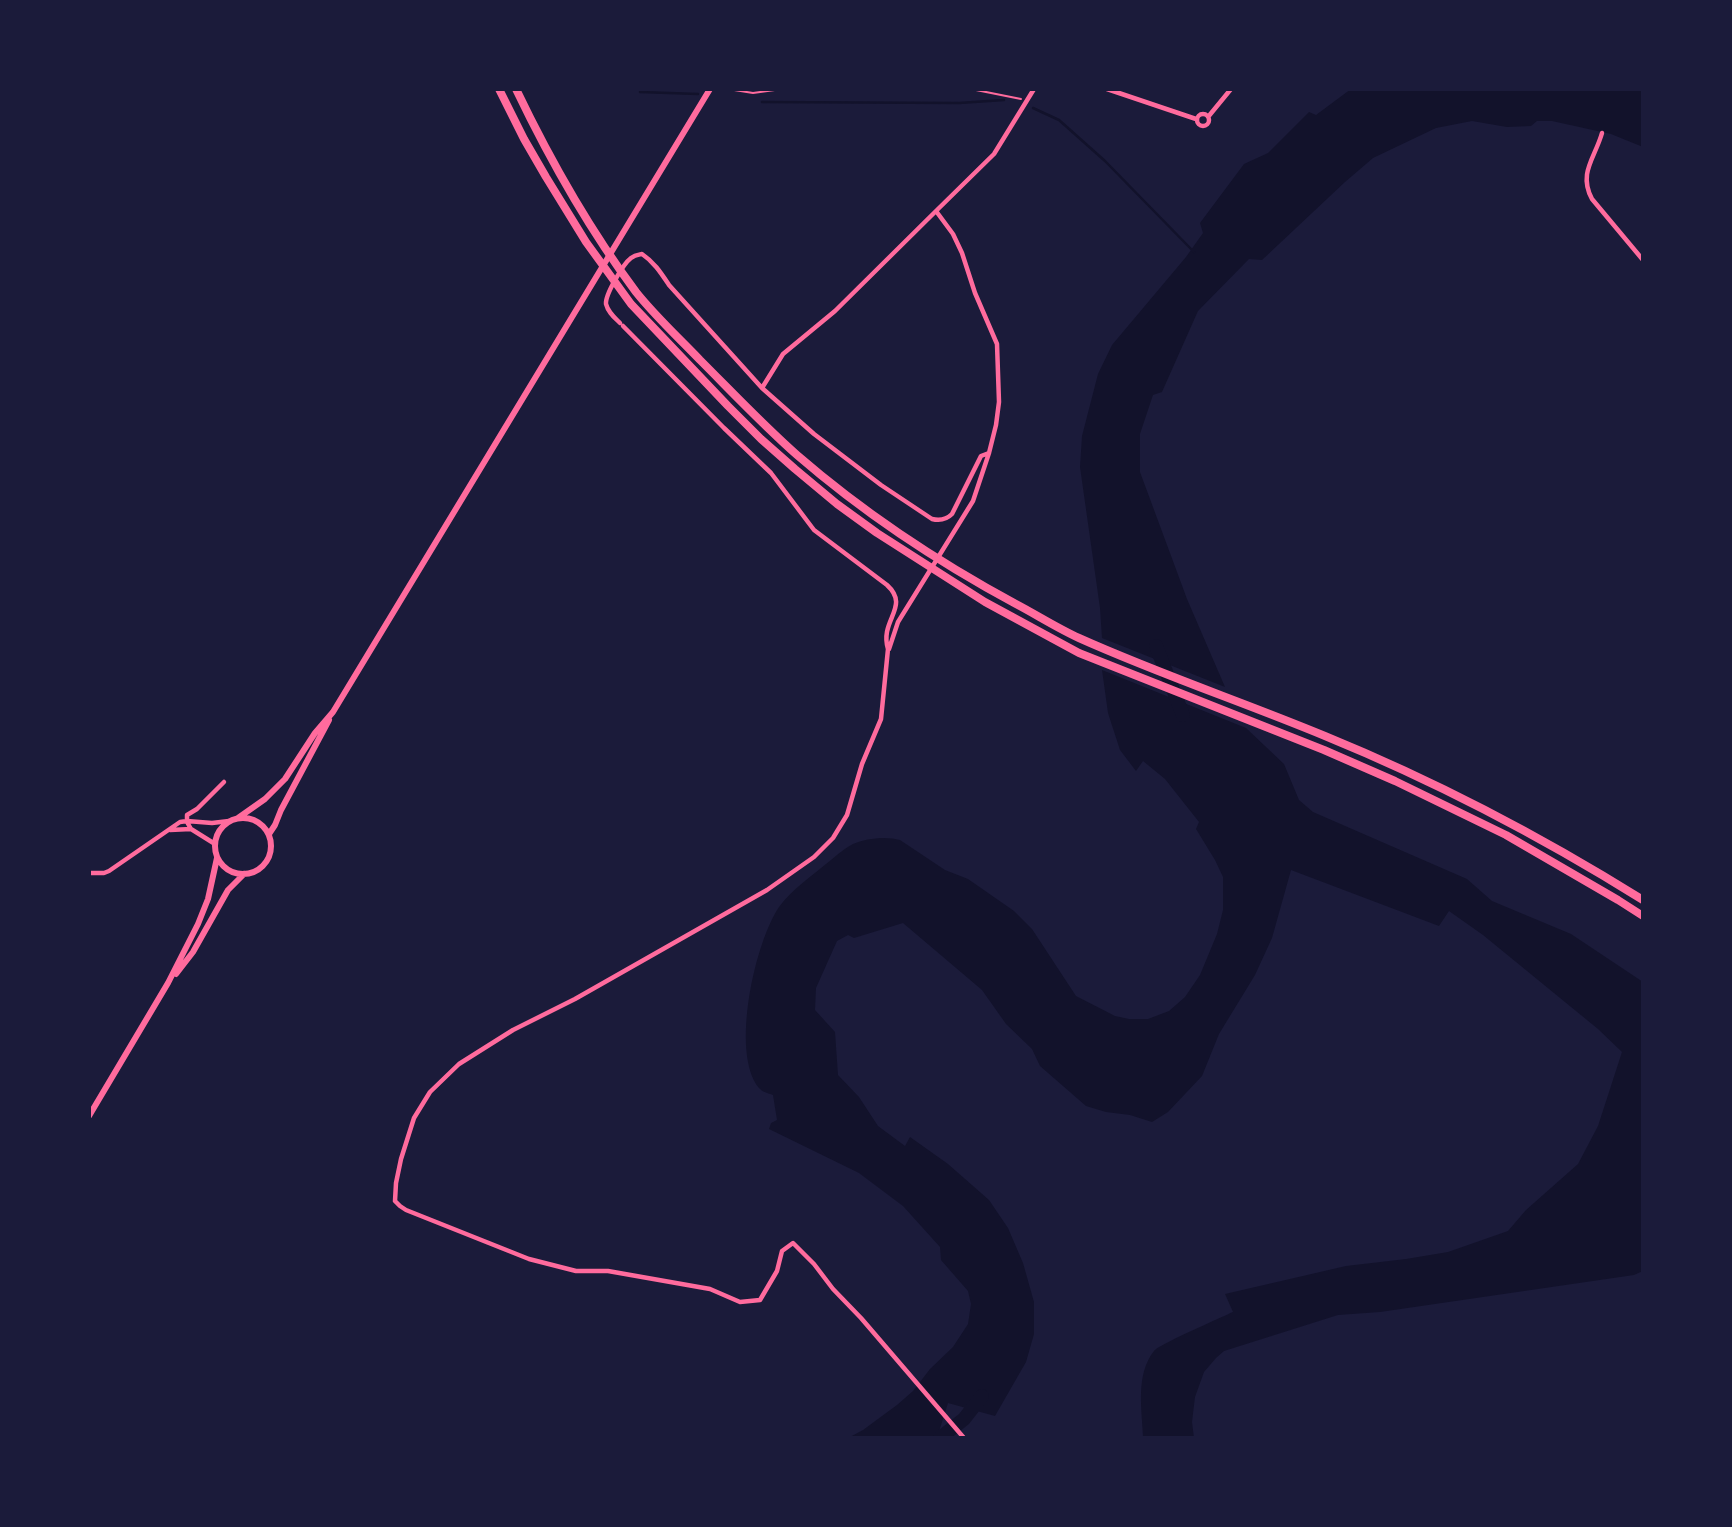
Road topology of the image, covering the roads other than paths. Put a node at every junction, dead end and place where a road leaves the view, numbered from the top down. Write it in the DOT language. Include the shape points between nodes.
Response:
graph roads {
  1 [pos="499,89"];
  2 [pos="516,89"];
  3 [pos="710,89"];
  4 [pos="1034,89"];
  5 [pos="1107,89"];
  6 [pos="1129,89"];
  7 [pos="1231,89"];
  8 [pos="1128,96"];
  9 [pos="1602,133"];
  10 [pos="936,211"];
  11 [pos="1643,260"];
  12 [pos="762,388"];
  13 [pos="989,453"];
  14 [pos="888,649"];
  15 [pos="333,712"];
  16 [pos="223,782"];
  17 [pos="197,808"];
  18 [pos="238,818"];
  19 [pos="187,821"];
  20 [pos="229,821"];
  21 [pos="200,822"];
  22 [pos="191,829"];
  23 [pos="169,830"];
  24 [pos="269,834"];
  25 [pos="215,844"];
  26 [pos="217,858"];
  27 [pos="89,873"];
  28 [pos="244,874"];
  29 [pos="1643,900"];
  30 [pos="1643,916"];
  31 [pos="168,983"];
  32 [pos="89,1116"];
  33 [pos="964,1438"];
  1 -- 30 [label="highway" via="586,242 631,304 761,439 847,511 985,601 1079,653 1395,781 1506,835"];
  2 -- 29 [label="highway" via="595,233 638,295 737,398 839,490 926,551 1076,636 1399,768 1512,823"];
  3 -- 15 [label="main road"];
  4 -- 10 [label="street" via="994,154"];
  5 -- 8 [label="street"];
  6 -- 8 [label="street"];
  7 -- 8 [label="street" via="1208,117 1204,114 1196,119"];
  9 -- 11 [label="street" via="1586,178 1588,190"];
  10 -- 12 [label="street" via="835,312 783,354"];
  10 -- 13 [label="street" via="958,243 997,344 999,402"];
  12 -- 13 [label="street" via="814,434 932,519 940,521 952,514 981,456"];
  12 -- 14 [label="street" via="650,259 642,254 628,260 608,293 608,310 771,473 814,530 892,589 897,601 887,628"];
  13 -- 14 [label="street" via="973,501 898,622"];
  14 -- 33 [label="street" via="881,719 847,815 833,838 767,890 459,1064 430,1092 414,1118 401,1159 395,1201 406,1210 529,1259 576,1271 608,1271 710,1289 740,1302 761,1300 782,1251 793,1243"];
  15 -- 18 [label="main road" via="285,779"];
  15 -- 24 [label="main road"];
  16 -- 17 [label="street"];
  17 -- 19 [label="street"];
  17 -- 21 [label="street"];
  18 -- 20 [label="main road"];
  18 -- 24 [label="main road" via="256,821"];
  19 -- 21 [label="street"];
  19 -- 22 [label="street"];
  19 -- 23 [label="street"];
  20 -- 21 [label="street"];
  20 -- 25 [label="main road"];
  22 -- 23 [label="street"];
  22 -- 25 [label="street"];
  23 -- 27 [label="street" via="109,871"];
  24 -- 28 [label="main road" via="267,861 253,873"];
  25 -- 26 [label="main road"];
  26 -- 28 [label="main road" via="228,870"];
  26 -- 31 [label="main road" via="208,899"];
  28 -- 31 [label="main road" via="228,890 193,952"];
  31 -- 32 [label="main road"];
}
